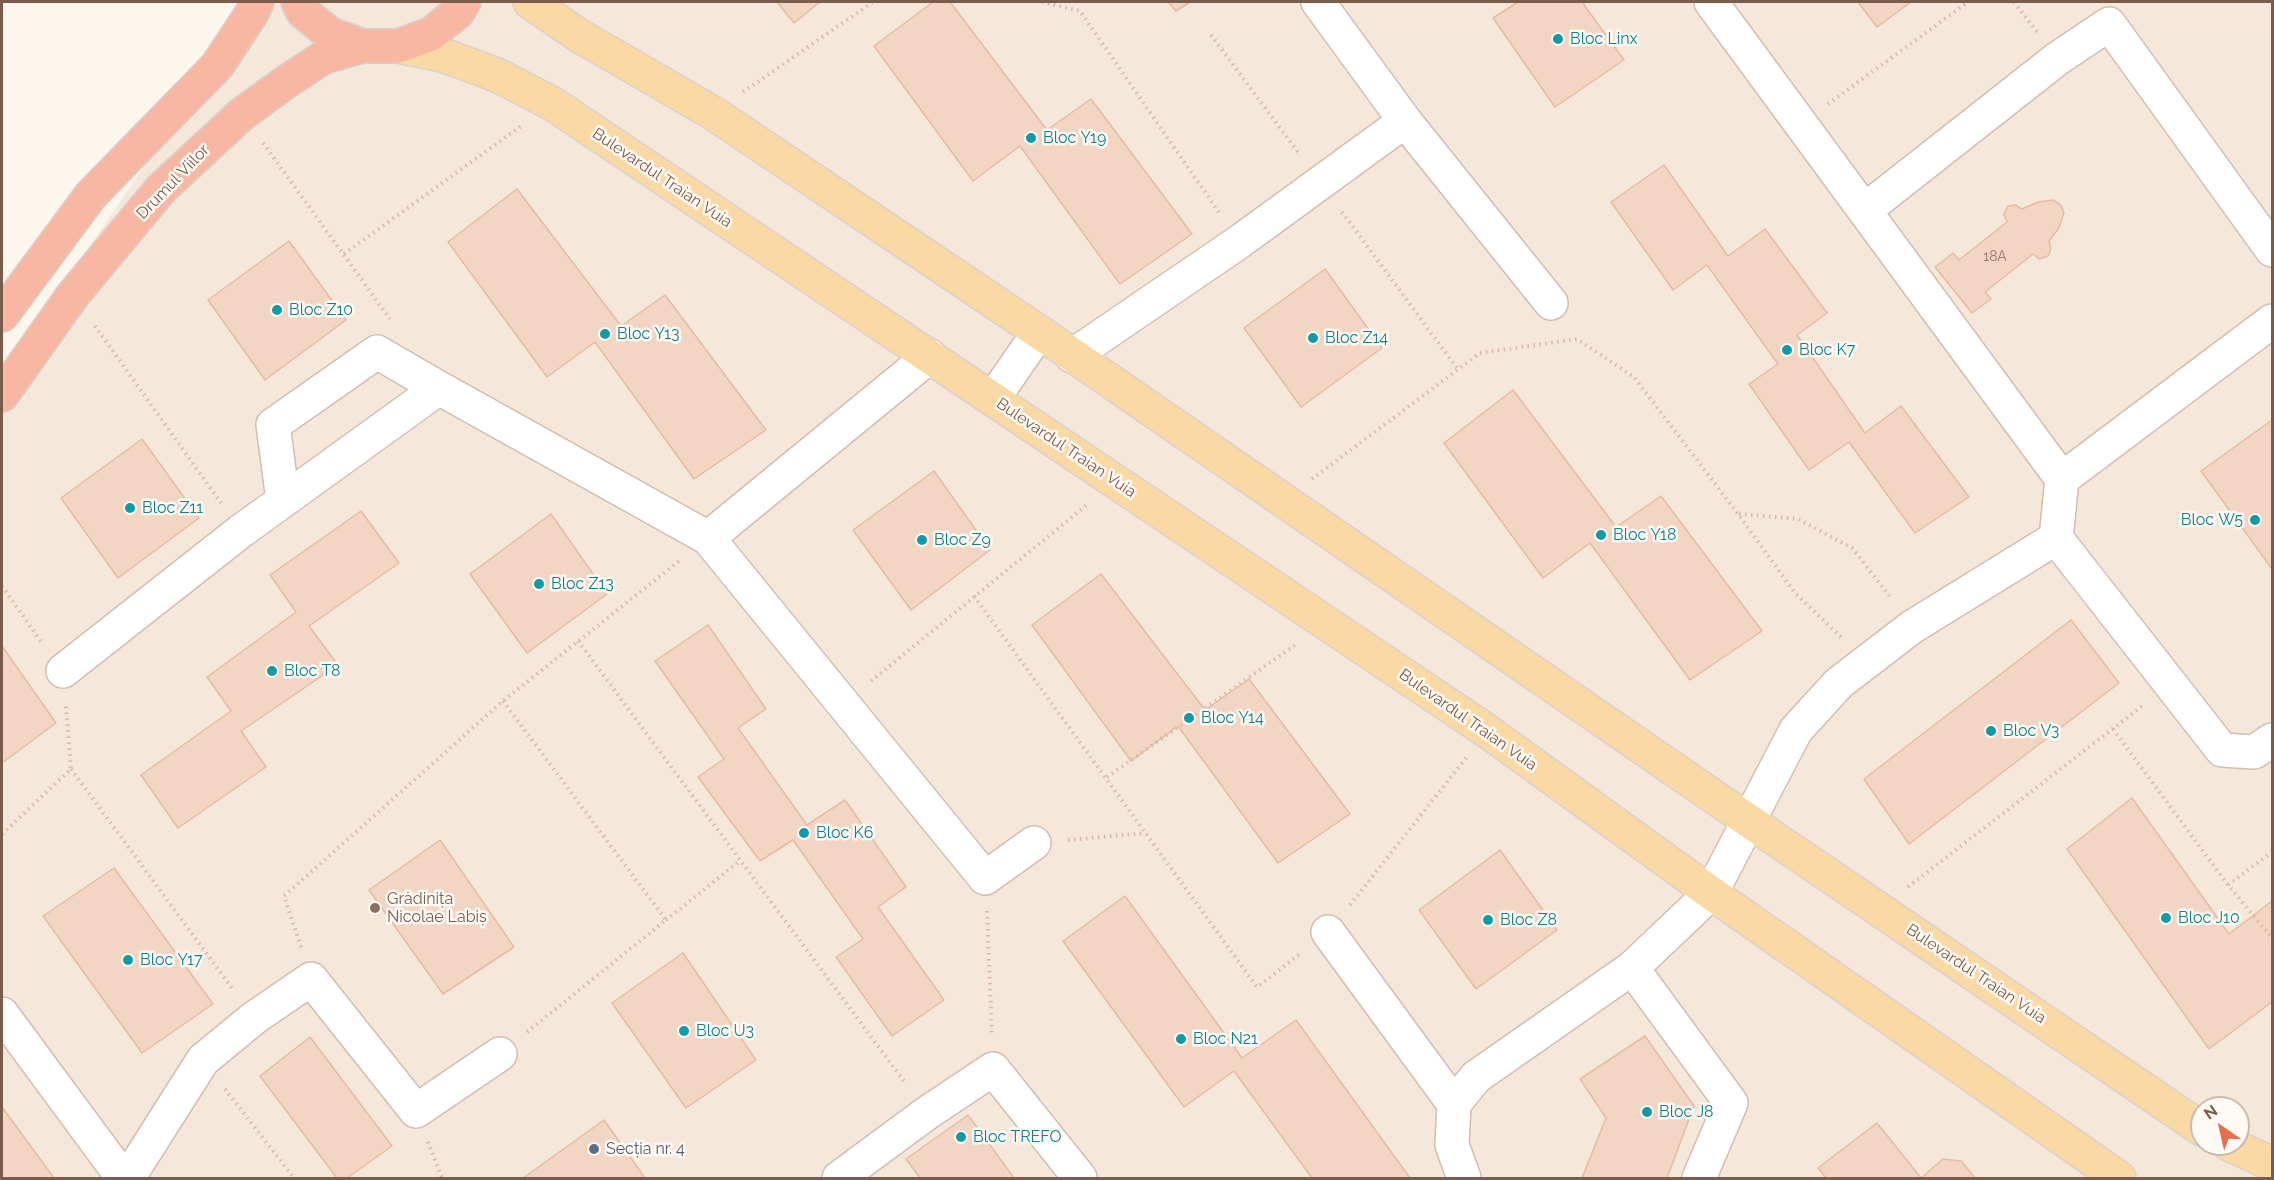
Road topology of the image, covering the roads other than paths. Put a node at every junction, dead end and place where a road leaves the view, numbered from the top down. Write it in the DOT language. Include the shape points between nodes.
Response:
graph roads {
  1 [pos="257,2"];
  2 [pos="298,2"];
  3 [pos="464,2"];
  4 [pos="530,2"];
  5 [pos="1318,2"];
  6 [pos="1711,2"];
  7 [pos="363,46"];
  8 [pos="398,46"];
  9 [pos="1405,121"];
  10 [pos="1865,210"];
  11 [pos="2272,250"];
  12 [pos="1551,303"];
  13 [pos="2,315"];
  14 [pos="2272,321"];
  15 [pos="1039,332"];
  16 [pos="930,356"];
  17 [pos="1072,356"];
  18 [pos="439,388"];
  19 [pos="2,395"];
  20 [pos="993,399"];
  21 [pos="2062,479"];
  22 [pos="283,500"];
  23 [pos="708,538"];
  24 [pos="2056,538"];
  25 [pos="63,671"];
  26 [pos="2272,740"];
  27 [pos="1749,821"];
  28 [pos="1034,843"];
  29 [pos="1711,893"];
  30 [pos="1328,932"];
  31 [pos="1632,968"];
  32 [pos="2,1014"];
  33 [pos="500,1054"];
  34 [pos="1454,1104"];
  35 [pos="2190,1121"];
  36 [pos="2250,1154"];
  37 [pos="2272,1164"];
  38 [pos="123,1179"];
  39 [pos="128,1179"];
  40 [pos="839,1179"];
  41 [pos="1080,1179"];
  42 [pos="1464,1179"];
  43 [pos="1699,1179"];
  44 [pos="2119,1179"];
  1 -- 13 [label="highway" via="217,66 91,195"];
  2 -- 7 [label="highway" via="303,12 330,34"];
  3 -- 8 [label="highway" via="458,12 430,34"];
  4 -- 15 [label="main road, Bulevardul Traian Vuia" via="578,35 713,113"];
  5 -- 9 [label="street"];
  6 -- 10 [label="street"];
  7 -- 8 [label="highway"];
  7 -- 19 [label="highway, Drumul Viilor" via="324,57 242,114 161,189 73,295"];
  8 -- 16 [label="main road, Bulevardul Traian Vuia" via="444,55 497,75 553,104"];
  9 -- 12 [label="street"];
  9 -- 17 [label="street" via="1239,242"];
  10 -- 11 [label="street" via="2056,59 2109,24"];
  10 -- 21 [label="street"];
  14 -- 21 [label="street"];
  15 -- 17 [label="main road, Bulevardul Traian Vuia"];
  15 -- 20 [label="street"];
  16 -- 20 [label="main road, Bulevardul Traian Vuia"];
  16 -- 23 [label="street"];
  17 -- 27 [label="main road, Bulevardul Traian Vuia"];
  18 -- 22 [label="street"];
  18 -- 22 [label="street" via="377,352 273,425"];
  18 -- 23 [label="street"];
  20 -- 29 [label="main road, Bulevardul Traian Vuia" via="1487,731"];
  21 -- 24 [label="street"];
  22 -- 25 [label="street"];
  23 -- 28 [label="street" via="985,878"];
  24 -- 26 [label="street" via="2222,750 2254,752"];
  24 -- 27 [label="street" via="1912,627 1839,683 1796,730"];
  27 -- 29 [label="street"];
  27 -- 35 [label="main road, Bulevardul Traian Vuia"];
  29 -- 31 [label="street"];
  29 -- 44 [label="main road, Bulevardul Traian Vuia"];
  30 -- 34 [label="street"];
  31 -- 34 [label="street" via="1476,1077"];
  31 -- 43 [label="street" via="1731,1103"];
  32 -- 38 [label="street"];
  33 -- 39 [label="street" via="416,1111 311,979 203,1060"];
  34 -- 42 [label="street" via="1452,1145"];
  36 -- 37 [label="main road"];
  40 -- 41 [label="street" via="993,1069"];
}
